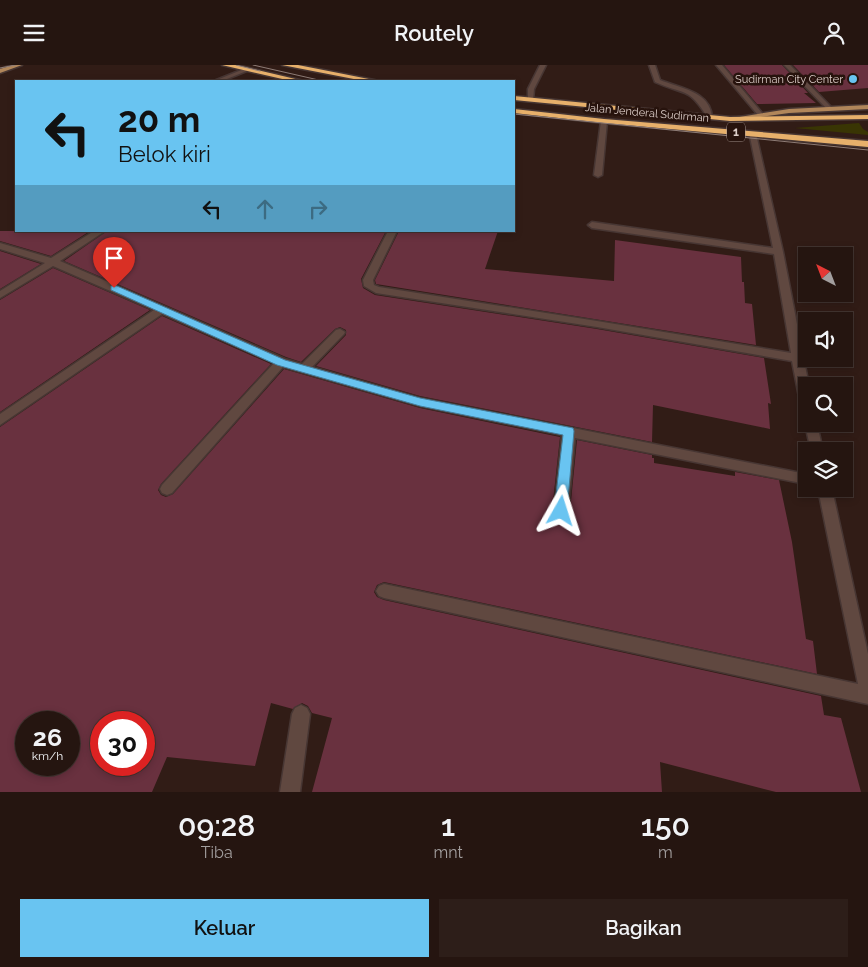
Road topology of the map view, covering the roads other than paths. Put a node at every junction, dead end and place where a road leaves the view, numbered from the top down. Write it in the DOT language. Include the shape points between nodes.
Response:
graph roads {
  1 [pos="19,65"];
  2 [pos="226,65"];
  3 [pos="290,65"];
  4 [pos="543,65"];
  5 [pos="652,65"];
  6 [pos="718,65"];
  7 [pos="787,65"];
  8 [pos="246,70"];
  9 [pos="0,71"];
  10 [pos="220,80"];
  11 [pos="295,80"];
  12 [pos="370,80"];
  13 [pos="515,98"];
  14 [pos="530,100"];
  15 [pos="868,107"];
  16 [pos="830,109"];
  17 [pos="515,111"];
  18 [pos="760,115"];
  19 [pos="710,117"];
  20 [pos="868,117"];
  21 [pos="730,119"];
  22 [pos="604,121"];
  23 [pos="752,134"];
  24 [pos="868,144"];
  25 [pos="598,175"];
  26 [pos="592,225"];
  27 [pos="99,232"];
  28 [pos="392,232"];
  29 [pos="0,246"];
  30 [pos="778,252"];
  31 [pos="53,262"];
  32 [pos="0,295"];
  33 [pos="162,310"];
  34 [pos="340,332"];
  35 [pos="796,358"];
  36 [pos="281,362"];
  37 [pos="304,369"];
  38 [pos="800,377"];
  39 [pos="0,420"];
  40 [pos="569,431"];
  41 [pos="798,477"];
  42 [pos="167,489"];
  43 [pos="827,497"];
  44 [pos="561,511"];
  45 [pos="384,591"];
  46 [pos="868,694"];
  47 [pos="301,714"];
  48 [pos="290,792"];
  1 -- 9 [label="main road"];
  2 -- 8 [label="highway"];
  3 -- 12 [label="highway"];
  4 -- 14 [label="street" via="531,89"];
  5 -- 19 [label="street" via="657,81 691,91"];
  6 -- 18 [label="street"];
  7 -- 16 [label="street"];
  8 -- 10 [label="street"];
  8 -- 11 [label="highway"];
  13 -- 14 [label="highway, Jalan Jenderal Sudirman / 1"];
  14 -- 19 [label="highway, Jalan Jenderal Sudirman / 1"];
  15 -- 16 [label="main road"];
  16 -- 18 [label="main road"];
  17 -- 22 [label="highway, Jalan Jenderal Sudirman / 1"];
  18 -- 21 [label="main road"];
  19 -- 21 [label="highway, Jalan Jenderal Sudirman / 1"];
  20 -- 21 [label="highway, Jalan Jenderal Sudirman / 1"];
  22 -- 23 [label="highway, Jalan Jenderal Sudirman / 1"];
  22 -- 25 [label="street"];
  23 -- 24 [label="highway, Jalan Jenderal Sudirman / 1"];
  23 -- 30 [label="street"];
  26 -- 30 [label="street"];
  27 -- 31 [label="street"];
  28 -- 35 [label="street" via="368,280 369,286 376,290"];
  29 -- 31 [label="street"];
  30 -- 35 [label="street"];
  31 -- 32 [label="street"];
  31 -- 33 [label="street"];
  33 -- 36 [label="street"];
  33 -- 39 [label="street"];
  34 -- 37 [label="street"];
  35 -- 38 [label="street"];
  36 -- 37 [label="street"];
  36 -- 42 [label="street"];
  37 -- 40 [label="street" via="420,402"];
  40 -- 41 [label="street"];
  40 -- 44 [label="street"];
  43 -- 46 [label="street"];
  45 -- 46 [label="street"];
  47 -- 48 [label="street"];
}
